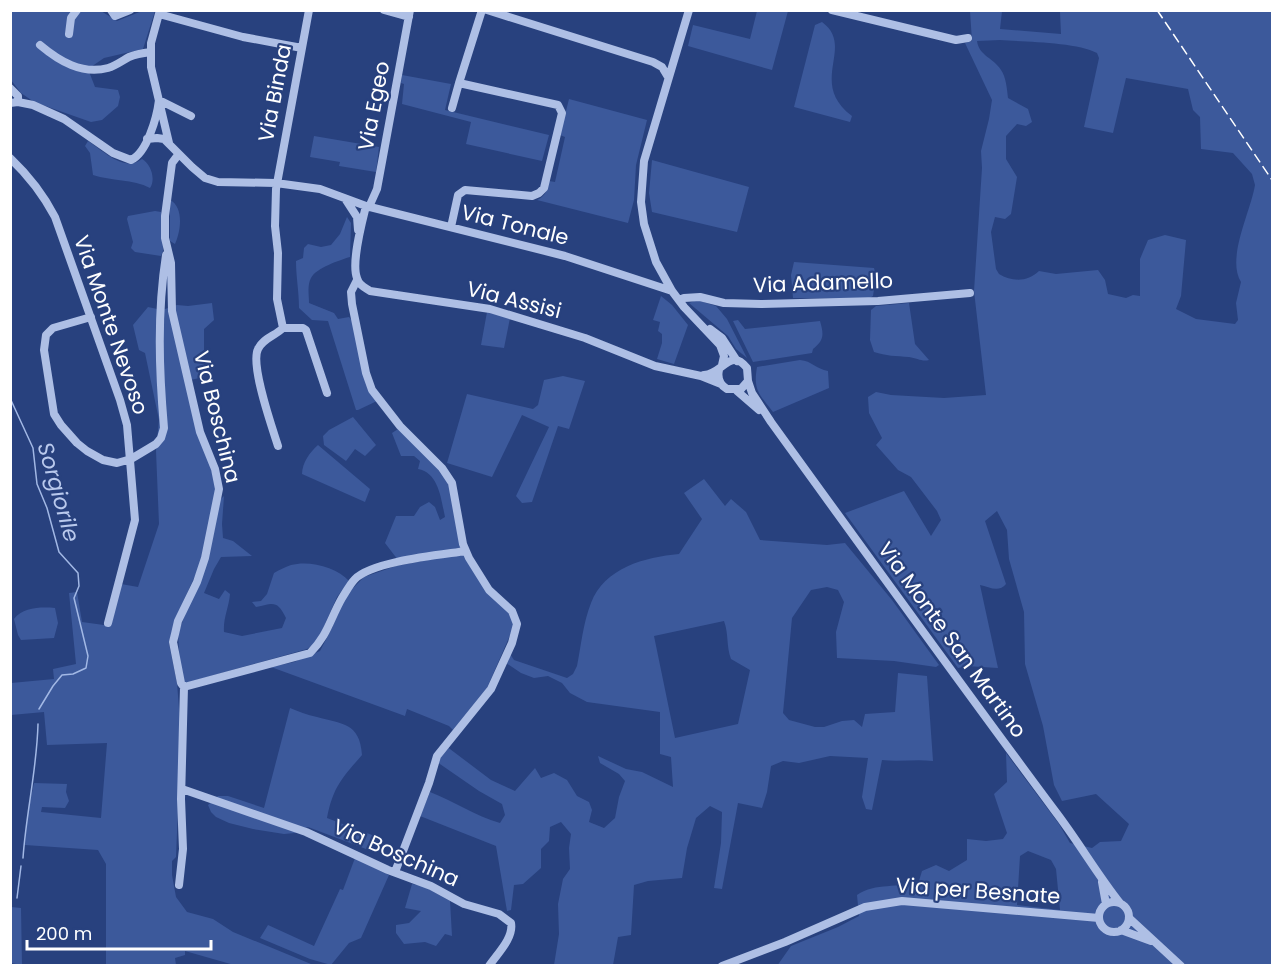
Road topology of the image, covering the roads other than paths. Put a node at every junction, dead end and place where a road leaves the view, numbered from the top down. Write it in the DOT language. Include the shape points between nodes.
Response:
graph roads {
  1 [pos="77,10"];
  2 [pos="111,10"];
  3 [pos="130,10"];
  4 [pos="309,10"];
  5 [pos="384,10"];
  6 [pos="482,10"];
  7 [pos="487,10"];
  8 [pos="522,10"];
  9 [pos="689,10"];
  10 [pos="832,10"];
  11 [pos="160,12"];
  12 [pos="409,14"];
  13 [pos="518,20"];
  14 [pos="69,34"];
  15 [pos="968,38"];
  16 [pos="40,45"];
  17 [pos="302,48"];
  18 [pos="151,52"];
  19 [pos="674,58"];
  20 [pos="653,62"];
  21 [pos="668,78"];
  22 [pos="459,83"];
  23 [pos="10,88"];
  24 [pos="159,100"];
  25 [pos="14,102"];
  26 [pos="452,108"];
  27 [pos="191,116"];
  28 [pos="147,139"];
  29 [pos="169,145"];
  30 [pos="178,155"];
  31 [pos="10,158"];
  32 [pos="276,183"];
  33 [pos="346,200"];
  34 [pos="368,206"];
  35 [pos="451,227"];
  36 [pos="359,238"];
  37 [pos="168,248"];
  38 [pos="664,277"];
  39 [pos="357,280"];
  40 [pos="650,285"];
  41 [pos="672,291"];
  42 [pos="970,293"];
  43 [pos="679,300"];
  44 [pos="91,317"];
  45 [pos="696,319"];
  46 [pos="283,328"];
  47 [pos="738,361"];
  48 [pos="721,368"];
  49 [pos="701,376"];
  50 [pos="748,381"];
  51 [pos="721,384"];
  52 [pos="737,391"];
  53 [pos="327,393"];
  54 [pos="771,422"];
  55 [pos="278,446"];
  56 [pos="130,459"];
  57 [pos="466,551"];
  58 [pos="108,623"];
  59 [pos="184,687"];
  60 [pos="182,789"];
  61 [pos="395,872"];
  62 [pos="1102,880"];
  63 [pos="178,885"];
  64 [pos="1120,903"];
  65 [pos="1106,904"];
  66 [pos="1099,918"];
  67 [pos="1129,918"];
  68 [pos="1121,930"];
  69 [pos="1153,942"];
  70 [pos="489,966"];
  71 [pos="722,966"];
  72 [pos="1181,966"];
  1 -- 14 [label="street" via="71,18"];
  2 -- 3 [label="street" via="115,16"];
  4 -- 17 [label="street, Via Binda"];
  5 -- 12 [label="street"];
  6 -- 22 [label="street"];
  7 -- 13 [label="street"];
  8 -- 13 [label="street"];
  9 -- 19 [label="street, Via Monte San Martino"];
  10 -- 15 [label="street" via="956,40"];
  11 -- 17 [label="street" via="243,37"];
  11 -- 18 [label="street"];
  12 -- 34 [label="street, Via Egeo" via="376,189"];
  13 -- 20 [label="street"];
  16 -- 18 [label="street" via="67,64 94,70"];
  17 -- 32 [label="street, Via Binda"];
  18 -- 24 [label="street" via="152,79"];
  19 -- 20 [label="street"];
  19 -- 21 [label="street, Via Monte San Martino"];
  20 -- 21 [label="street" via="662,67"];
  21 -- 38 [label="street, Via Monte San Martino" via="644,161 641,192 647,236"];
  22 -- 26 [label="street"];
  22 -- 35 [label="street" via="558,105 562,113 544,188 532,196 465,190 458,195"];
  23 -- 25 [label="street" via="18,96"];
  24 -- 27 [label="street"];
  24 -- 28 [label="street"];
  24 -- 29 [label="street"];
  25 -- 28 [label="street" via="33,105 64,119 123,158 136,158"];
  28 -- 29 [label="street" via="158,138"];
  29 -- 30 [label="street, Via Tonale"];
  30 -- 32 [label="street, Via Tonale" via="206,178 218,182"];
  30 -- 37 [label="street, Via Boschina" via="172,163 165,216"];
  31 -- 44 [label="street, Via Monte Nevoso" via="25,171 55,217"];
  32 -- 33 [label="street, Via Tonale" via="320,189"];
  32 -- 46 [label="street, Via Binda" via="277,299"];
  33 -- 34 [label="street, Via Tonale"];
  33 -- 36 [label="street" via="357,217"];
  34 -- 35 [label="street, Via Tonale"];
  34 -- 36 [label="street"];
  35 -- 40 [label="street, Via Tonale" via="565,256"];
  36 -- 39 [label="street"];
  37 -- 56 [label="street" via="158,343 164,428 156,444"];
  37 -- 59 [label="street, Via Boschina" via="172,311 200,432 219,489 205,558 173,642"];
  38 -- 40 [label="street"];
  38 -- 41 [label="street, Via Monte San Martino"];
  39 -- 49 [label="street, Via Assisi" via="370,291 500,312 585,338 656,366"];
  39 -- 57 [label="street" via="351,292 352,304 372,390 452,483"];
  40 -- 41 [label="street, Via Tonale"];
  41 -- 43 [label="street, Via Monte San Martino"];
  42 -- 43 [label="street, Via Adamello" via="878,301 761,304 724,303 700,297"];
  43 -- 45 [label="street, Via Monte San Martino"];
  44 -- 56 [label="street, Via Monte Nevoso" via="127,425"];
  44 -- 56 [label="street" via="53,327 46,335 44,350 54,414 77,443 95,456 111,463"];
  45 -- 47 [label="street, Via Monte San Martino" via="722,338"];
  45 -- 48 [label="street, Via Monte San Martino" via="720,345 724,356"];
  46 -- 53 [label="street" via="306,330"];
  46 -- 55 [label="street" via="261,344 255,360"];
  47 -- 48 [label="street" via="729,361"];
  47 -- 50 [label="street, Via Monte San Martino" via="747,368"];
  48 -- 49 [label="street" via="712,375"];
  48 -- 51 [label="street, Via Monte San Martino"];
  49 -- 51 [label="street, Via Assisi"];
  50 -- 52 [label="street"];
  50 -- 54 [label="street, Via Monte San Martino"];
  51 -- 52 [label="street, Via Monte San Martino"];
  52 -- 54 [label="street, Via Monte San Martino"];
  54 -- 62 [label="street, Via Monte San Martino"];
  56 -- 58 [label="street, Via Monte Nevoso" via="135,520"];
  57 -- 59 [label="street" via="370,570 356,579 321,642 310,653"];
  57 -- 61 [label="street" via="489,590 515,617 516,634 491,689 437,756"];
  59 -- 60 [label="street, Via Boschina"];
  60 -- 61 [label="street, Via Boschina" via="306,832"];
  60 -- 63 [label="street, Via Boschina" via="183,849"];
  61 -- 70 [label="street, Via Boschina" via="512,923 510,936"];
  62 -- 64 [label="street, Via Monte San Martino"];
  62 -- 65 [label="street, Via Monte San Martino"];
  64 -- 65 [label="street"];
  64 -- 67 [label="street, Via Monte San Martino"];
  65 -- 66 [label="street"];
  66 -- 68 [label="street, Via Monte San Martino" via="1107,930"];
  66 -- 71 [label="street, Via per Besnate" via="902,901 878,903"];
  67 -- 68 [label="street"];
  67 -- 69 [label="street, Via Monte San Martino"];
  68 -- 69 [label="street, Via Monte San Martino"];
  69 -- 72 [label="street, Via Monte San Martino"];
}
